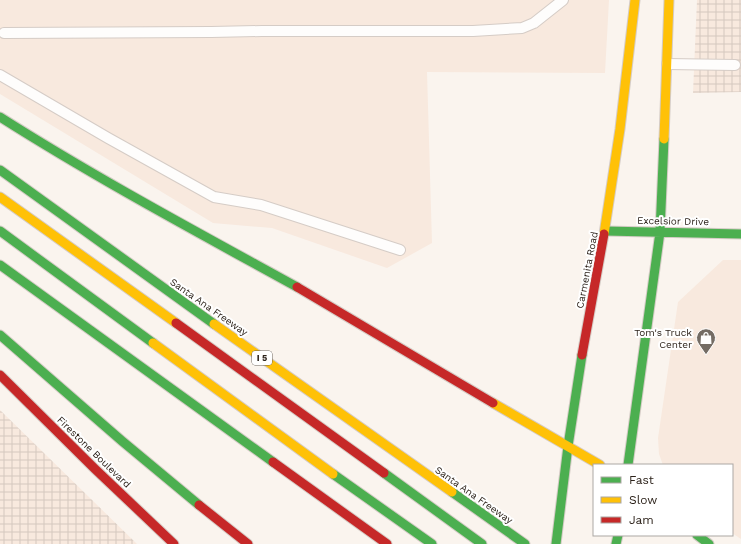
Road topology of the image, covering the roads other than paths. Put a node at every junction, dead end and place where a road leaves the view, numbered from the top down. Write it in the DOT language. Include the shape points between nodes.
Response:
graph roads {
  1 [pos="562,0"];
  2 [pos="635,0"];
  3 [pos="670,0"];
  4 [pos="4,33"];
  5 [pos="667,64"];
  6 [pos="735,65"];
  7 [pos="0,75"];
  8 [pos="0,117"];
  9 [pos="0,170"];
  10 [pos="0,197"];
  11 [pos="0,231"];
  12 [pos="605,231"];
  13 [pos="660,232"];
  14 [pos="741,234"];
  15 [pos="400,250"];
  16 [pos="0,265"];
  17 [pos="0,335"];
  18 [pos="0,375"];
  19 [pos="568,446"];
  20 [pos="598,464"];
  21 [pos="628,464"];
  22 [pos="698,536"];
  23 [pos="174,544"];
  24 [pos="248,544"];
  25 [pos="387,544"];
  26 [pos="432,544"];
  27 [pos="482,544"];
  28 [pos="525,544"];
  29 [pos="556,544"];
  30 [pos="709,544"];
  1 -- 4 [label="lane" via="534,23 522,28"];
  2 -- 12 [label="main road, Carmenita Road"];
  3 -- 5 [label="main road"];
  5 -- 6 [label="lane"];
  5 -- 13 [label="main road"];
  7 -- 15 [label="lane" via="214,197 261,205"];
  8 -- 19 [label="main road"];
  9 -- 28 [label="main road, Santa Ana Freeway / I 5"];
  10 -- 27 [label="main road"];
  11 -- 26 [label="main road"];
  12 -- 13 [label="main road, Excelsior Drive"];
  12 -- 19 [label="main road, Carmenita Road"];
  13 -- 14 [label="main road, Excelsior Drive"];
  13 -- 21 [label="main road"];
  16 -- 25 [label="main road"];
  17 -- 24 [label="main road" via="146,461"];
  18 -- 23 [label="main road, Firestone Boulevard"];
  19 -- 20 [label="main road"];
  19 -- 29 [label="main road, Carmenita Road"];
  22 -- 30 [label="main road"];
}
